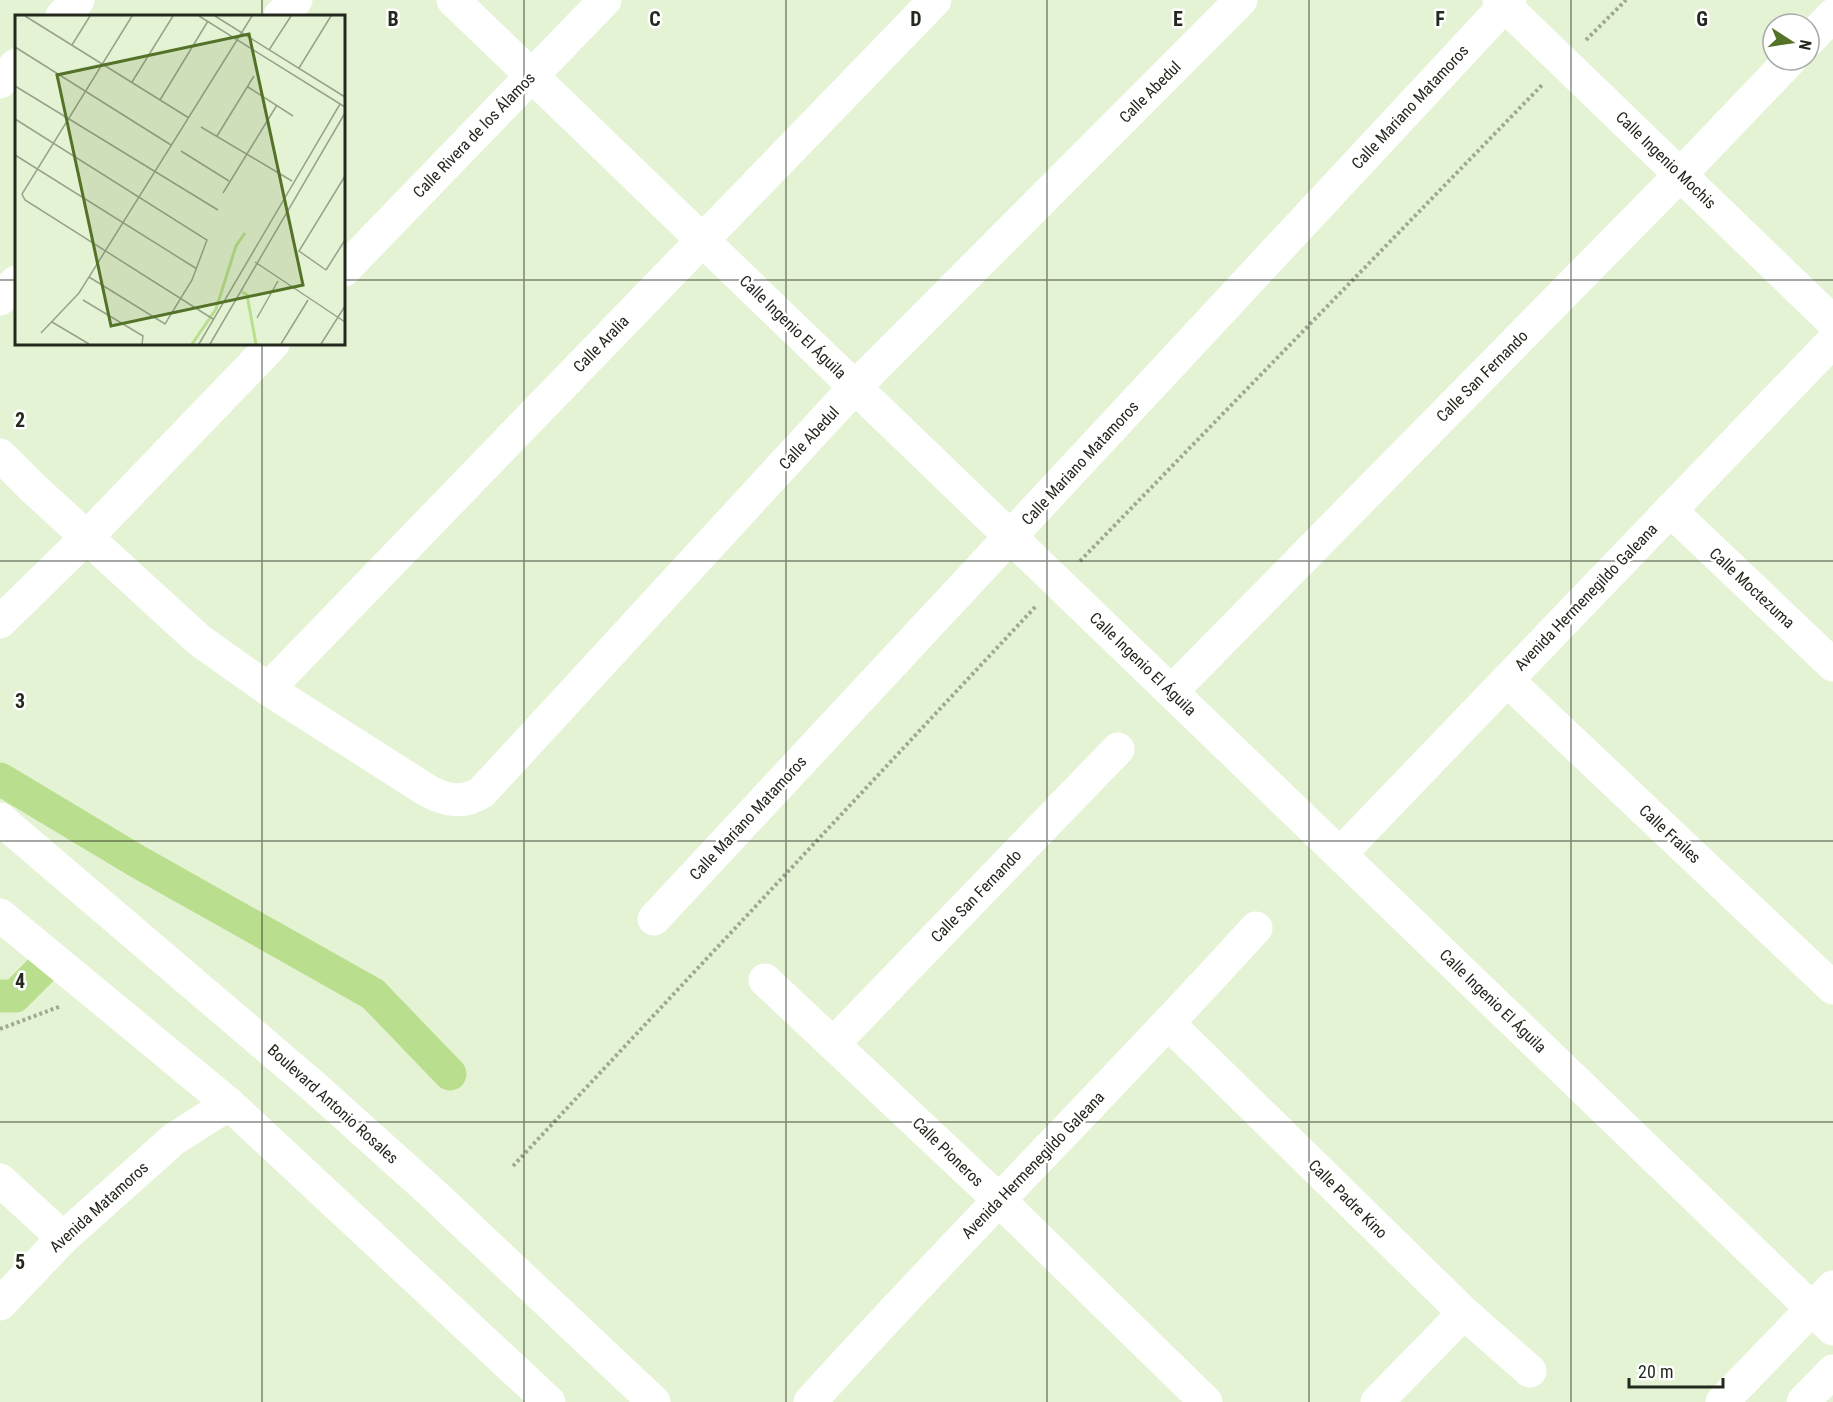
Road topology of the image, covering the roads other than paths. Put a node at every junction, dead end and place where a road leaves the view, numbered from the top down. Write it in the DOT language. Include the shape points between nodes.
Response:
graph roads {
  1 [pos="78,0"];
  2 [pos="296,0"];
  3 [pos="453,0"];
  4 [pos="605,0"];
  5 [pos="935,0"];
  6 [pos="1241,0"];
  7 [pos="1504,2"];
  8 [pos="63,15"];
  9 [pos="281,15"];
  10 [pos="1833,15"];
  11 [pos="1821,28"];
  12 [pos="15,65"];
  13 [pos="1779,72"];
  14 [pos="531,75"];
  15 [pos="0,82"];
  16 [pos="1682,174"];
  17 [pos="702,239"];
  18 [pos="345,269"];
  19 [pos="15,283"];
  20 [pos="0,299"];
  21 [pos="1833,322"];
  22 [pos="1833,341"];
  23 [pos="272,345"];
  24 [pos="855,387"];
  25 [pos="0,456"];
  26 [pos="1670,510"];
  27 [pos="1011,537"];
  28 [pos="81,543"];
  29 [pos="0,622"];
  30 [pos="1833,665"];
  31 [pos="1507,680"];
  32 [pos="268,689"];
  33 [pos="1172,691"];
  34 [pos="1118,749"];
  35 [pos="0,819"];
  36 [pos="1340,854"];
  37 [pos="0,915"];
  38 [pos="654,919"];
  39 [pos="1256,928"];
  40 [pos="765,980"];
  41 [pos="1833,988"];
  42 [pos="1169,1024"];
  43 [pos="834,1043"];
  44 [pos="229,1104"];
  45 [pos="0,1180"];
  46 [pos="1000,1201"];
  47 [pos="63,1238"];
  48 [pos="0,1304"];
  49 [pos="1826,1308"];
  50 [pos="1464,1313"];
  51 [pos="1530,1371"];
  52 [pos="1833,1371"];
  53 [pos="549,1402"];
  54 [pos="654,1402"];
  55 [pos="810,1402"];
  56 [pos="1206,1402"];
  57 [pos="1377,1402"];
  58 [pos="1722,1402"];
  59 [pos="1803,1402"];
  1 -- 8 [label="street"];
  2 -- 9 [label="street"];
  3 -- 14 [label="street, Calle Ingenio El Águila"];
  4 -- 14 [label="street, Calle Rivera de los Álamos"];
  5 -- 17 [label="street, Calle Aralia"];
  6 -- 24 [label="street, Calle Abedul"];
  7 -- 16 [label="street, Calle Ingenio Mochis"];
  7 -- 27 [label="street, Calle Mariano Matamoros"];
  10 -- 11 [label="street"];
  12 -- 15 [label="street"];
  13 -- 16 [label="street, Calle San Fernando"];
  14 -- 17 [label="street, Calle Ingenio El Águila"];
  14 -- 18 [label="street, Calle Rivera de los Álamos"];
  16 -- 21 [label="street, Calle Ingenio Mochis"];
  16 -- 33 [label="street, Calle San Fernando"];
  17 -- 24 [label="street, Calle Ingenio El Águila"];
  17 -- 32 [label="street, Calle Aralia"];
  19 -- 20 [label="street"];
  22 -- 26 [label="street, Avenida Hermenegildo Galeana"];
  23 -- 28 [label="street"];
  24 -- 27 [label="street, Calle Ingenio El Águila"];
  24 -- 32 [label="street, Calle Abedul" via="474,798 442,798 428,791"];
  25 -- 28 [label="street, Calle Abedul"];
  26 -- 30 [label="street, Calle Moctezuma"];
  26 -- 31 [label="street, Avenida Hermenegildo Galeana"];
  27 -- 33 [label="street, Calle Ingenio El Águila"];
  27 -- 38 [label="street, Calle Mariano Matamoros"];
  28 -- 29 [label="street"];
  28 -- 32 [label="street, Calle Abedul" via="199,640"];
  31 -- 36 [label="street, Avenida Hermenegildo Galeana"];
  31 -- 41 [label="street, Calle Frailes"];
  33 -- 36 [label="street, Calle Ingenio El Águila"];
  34 -- 43 [label="street, Calle San Fernando"];
  35 -- 54 [label="street, Boulevard Antonio Rosales" via="312,1085"];
  36 -- 49 [label="street, Calle Ingenio El Águila"];
  37 -- 44 [label="street"];
  39 -- 42 [label="street, Avenida Hermenegildo Galeana"];
  40 -- 43 [label="street, Calle Pioneros"];
  42 -- 46 [label="street, Avenida Hermenegildo Galeana"];
  42 -- 50 [label="street, Calle Padre Kino"];
  43 -- 46 [label="street, Calle Pioneros"];
  44 -- 47 [label="street, Avenida Matamoros" via="174,1139"];
  44 -- 53 [label="street"];
  45 -- 47 [label="street"];
  46 -- 55 [label="street, Avenida Hermenegildo Galeana"];
  46 -- 56 [label="street, Calle Pioneros"];
  47 -- 48 [label="street, Avenida Matamoros"];
  49 -- 58 [label="street"];
  50 -- 51 [label="street, Calle Padre Kino"];
  50 -- 57 [label="street"];
  52 -- 59 [label="street"];
}
